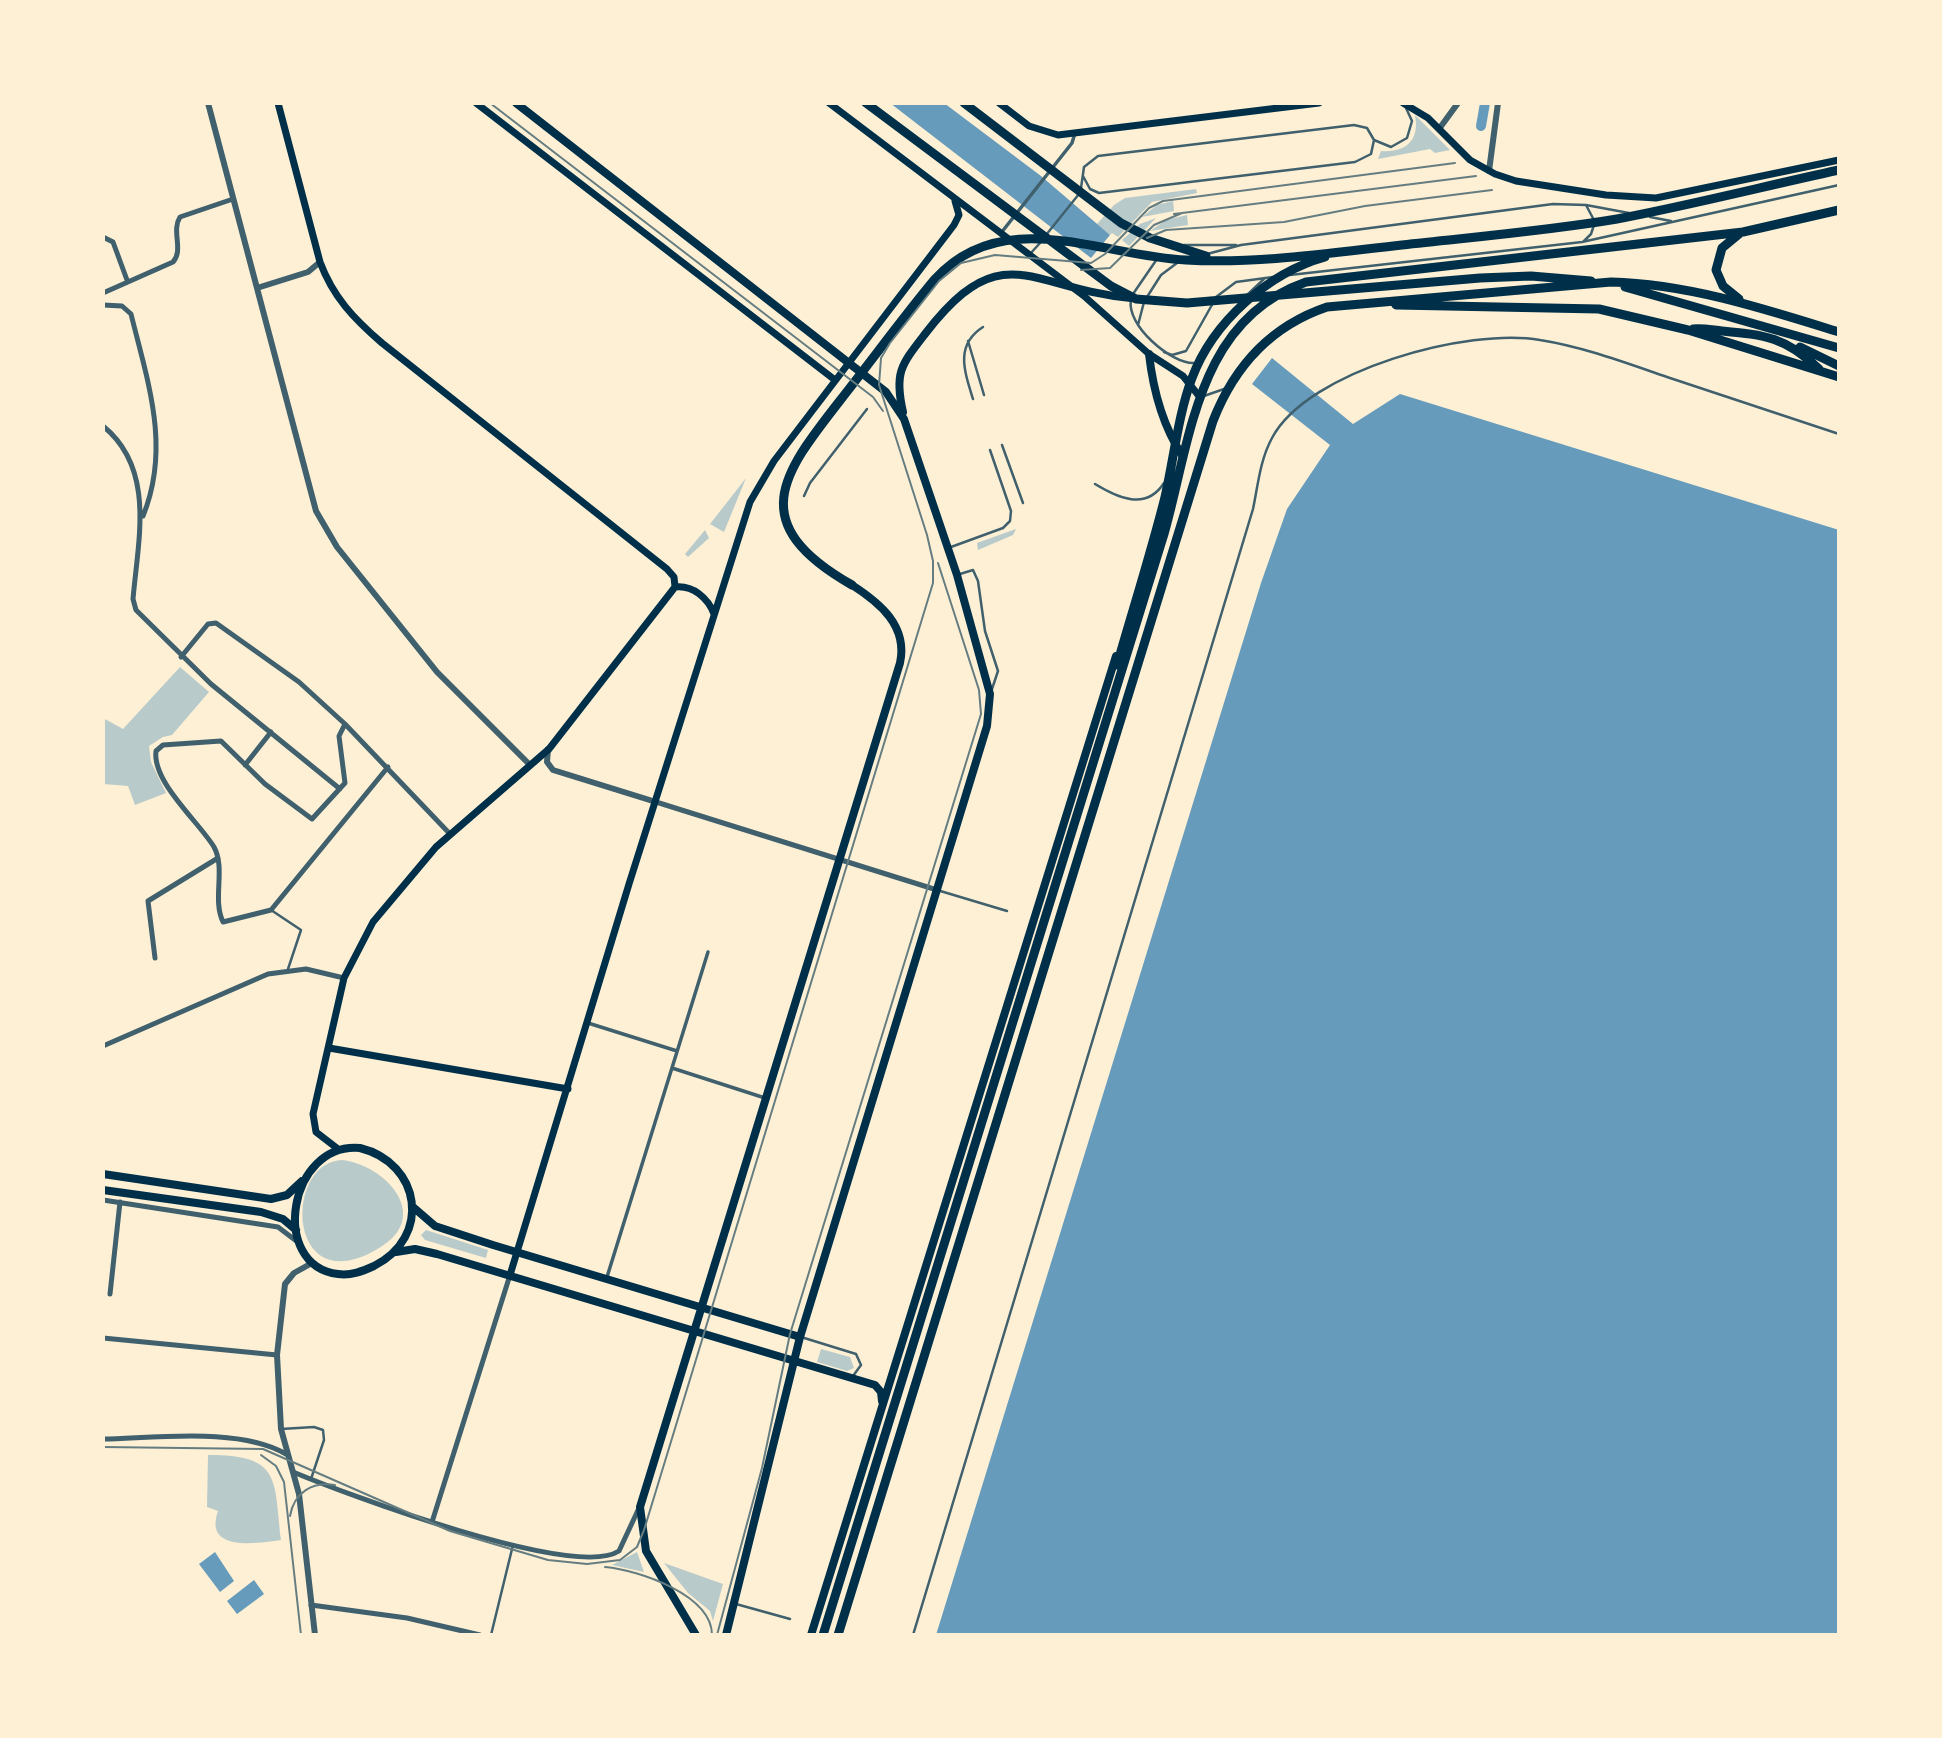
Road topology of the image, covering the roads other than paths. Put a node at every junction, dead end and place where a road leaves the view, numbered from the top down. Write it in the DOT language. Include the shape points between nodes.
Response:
graph roads {
  1 [pos="208,103"];
  2 [pos="278,103"];
  3 [pos="476,103"];
  4 [pos="516,103"];
  5 [pos="829,103"];
  6 [pos="866,103"];
  7 [pos="964,103"];
  8 [pos="999,103"];
  9 [pos="1319,103"];
  10 [pos="1403,103"];
  11 [pos="1458,103"];
  12 [pos="1498,103"];
  13 [pos="1439,130"];
  14 [pos="1075,133"];
  15 [pos="1374,140"];
  16 [pos="1839,160"];
  17 [pos="1839,170"];
  18 [pos="1489,171"];
  19 [pos="1083,176"];
  20 [pos="1839,185"];
  21 [pos="233,199"];
  22 [pos="955,201"];
  23 [pos="1587,205"];
  24 [pos="1839,210"];
  25 [pos="1674,221"];
  26 [pos="1742,232"];
  27 [pos="999,234"];
  28 [pos="103,237"];
  29 [pos="1583,242"];
  30 [pos="1241,245"];
  31 [pos="1351,251"];
  32 [pos="1029,256"];
  33 [pos="1216,259"];
  34 [pos="320,262"];
  35 [pos="1265,278"];
  36 [pos="127,280"];
  37 [pos="257,288"];
  38 [pos="103,293"];
  39 [pos="1136,299"];
  40 [pos="1363,302"];
  41 [pos="103,305"];
  42 [pos="1750,305"];
  43 [pos="1726,313"];
  44 [pos="1139,325"];
  45 [pos="984,327"];
  46 [pos="1688,330"];
  47 [pos="1839,332"];
  48 [pos="969,339"];
  49 [pos="1839,348"];
  50 [pos="1164,352"];
  51 [pos="1149,354"];
  52 [pos="850,361"];
  53 [pos="974,362"];
  54 [pos="1839,366"];
  55 [pos="1822,372"];
  56 [pos="967,376"];
  57 [pos="1235,377"];
  58 [pos="1839,377"];
  59 [pos="835,380"];
  60 [pos="984,395"];
  61 [pos="1199,396"];
  62 [pos="973,399"];
  63 [pos="867,409"];
  64 [pos="904,419"];
  65 [pos="1192,424"];
  66 [pos="103,426"];
  67 [pos="1839,434"];
  68 [pos="1002,445"];
  69 [pos="990,450"];
  70 [pos="1182,455"];
  71 [pos="1175,465"];
  72 [pos="1095,484"];
  73 [pos="804,496"];
  74 [pos="1023,503"];
  75 [pos="141,520"];
  76 [pos="948,548"];
  77 [pos="957,575"];
  78 [pos="852,585"];
  79 [pos="675,587"];
  80 [pos="714,614"];
  81 [pos="181,657"];
  82 [pos="990,694"];
  83 [pos="345,724"];
  84 [pos="271,732"];
  85 [pos="548,749"];
  86 [pos="245,765"];
  87 [pos="530,765"];
  88 [pos="388,767"];
  89 [pos="340,789"];
  90 [pos="1085,789"];
  91 [pos="656,802"];
  92 [pos="450,834"];
  93 [pos="218,858"];
  94 [pos="840,859"];
  95 [pos="937,890"];
  96 [pos="271,910"];
  97 [pos="1007,911"];
  98 [pos="708,952"];
  99 [pos="155,958"];
  100 [pos="288,969"];
  101 [pos="344,978"];
  102 [pos="587,1023"];
  103 [pos="103,1046"];
  104 [pos="329,1048"];
  105 [pos="677,1051"];
  106 [pos="672,1068"];
  107 [pos="568,1089"];
  108 [pos="767,1098"];
  109 [pos="338,1149"];
  110 [pos="103,1174"];
  111 [pos="306,1176"];
  112 [pos="103,1190"];
  113 [pos="103,1199"];
  114 [pos="120,1202"];
  115 [pos="413,1208"];
  116 [pos="296,1230"];
  117 [pos="301,1246"];
  118 [pos="396,1252"];
  119 [pos="517,1252"];
  120 [pos="312,1263"];
  121 [pos="510,1275"];
  122 [pos="606,1279"];
  123 [pos="110,1294"];
  124 [pos="701,1308"];
  125 [pos="694,1332"];
  126 [pos="800,1336"];
  127 [pos="103,1338"];
  128 [pos="276,1355"];
  129 [pos="793,1362"];
  130 [pos="846,1377"];
  131 [pos="882,1405"];
  132 [pos="281,1429"];
  133 [pos="103,1439"];
  134 [pos="286,1454"];
  135 [pos="293,1472"];
  136 [pos="311,1479"];
  137 [pos="640,1507"];
  138 [pos="432,1522"];
  139 [pos="513,1545"];
  140 [pos="733,1603"];
  141 [pos="311,1605"];
  142 [pos="790,1619"];
  143 [pos="813,1632"];
  144 [pos="314,1635"];
  145 [pos="480,1635"];
  146 [pos="491,1635"];
  147 [pos="696,1635"];
  148 [pos="726,1635"];
  149 [pos="823,1635"];
  150 [pos="838,1635"];
  151 [pos="913,1635"];
  1 -- 21 [label="street"];
  2 -- 34 [label="main road"];
  3 -- 59 [label="main road"];
  4 -- 52 [label="main road"];
  5 -- 22 [label="main road"];
  6 -- 39 [label="highway" via="1084,268"];
  7 -- 33 [label="highway" via="1121,223 1150,238"];
  8 -- 14 [label="main road" via="1050,134"];
  9 -- 14 [label="main road"];
  10 -- 13 [label="main road"];
  10 -- 15 [label="lane" via="1412,121 1407,138 1391,147"];
  11 -- 13 [label="street"];
  12 -- 18 [label="street"];
  13 -- 18 [label="main road" via="1464,156"];
  14 -- 27 [label="street" via="1072,143"];
  15 -- 19 [label="lane" via="1367,128 1359,125 1098,156 1087,163"];
  15 -- 19 [label="lane" via="1371,154 1356,162 1099,192 1090,189"];
  16 -- 18 [label="main road" via="1656,198 1527,183"];
  17 -- 31 [label="highway" via="1616,219"];
  19 -- 32 [label="lane" via="1074,202"];
  20 -- 25 [label="lane"];
  21 -- 36 [label="street" via="180,217 176,259"];
  21 -- 37 [label="street"];
  22 -- 27 [label="main road"];
  22 -- 52 [label="main road" via="959,215 954,225"];
  23 -- 25 [label="lane"];
  23 -- 29 [label="lane" via="1594,226"];
  23 -- 30 [label="lane" via="1553,204"];
  24 -- 26 [label="highway"];
  25 -- 29 [label="lane"];
  26 -- 42 [label="highway" via="1722,248 1716,270 1728,291"];
  26 -- 61 [label="highway" via="1317,280 1270,299 1237,331 1216,359"];
  27 -- 32 [label="main road"];
  28 -- 36 [label="street" via="113,242"];
  29 -- 35 [label="lane"];
  30 -- 44 [label="lane" via="1170,267 1140,309"];
  30 -- 44 [label="lane" via="1191,244 1167,250 1131,299 1130,313"];
  31 -- 33 [label="highway"];
  31 -- 90 [label="highway" via="1308,263 1267,286 1224,324 1203,354 1187,394 1164,499"];
  32 -- 51 [label="main road" via="1084,296"];
  33 -- 78 [label="highway" via="1185,260 1026,237 985,245 945,269 816,431 786,484 785,512 794,540 810,558"];
  34 -- 37 [label="street" via="308,272"];
  34 -- 79 [label="main road" via="335,296 365,329 667,569"];
  35 -- 50 [label="lane" via="1228,285 1216,297 1190,347 1177,355"];
  35 -- 50 [label="lane" via="1237,307 1199,361 1180,362"];
  36 -- 38 [label="street"];
  37 -- 87 [label="street" via="307,483 324,528 437,672"];
  39 -- 43 [label="highway" via="1186,303 1531,276 1608,284"];
  39 -- 64 [label="main road" via="1091,293 1024,275 991,276 972,285 954,298 904,362 898,375"];
  40 -- 42 [label="highway" via="1611,282 1647,283"];
  40 -- 46 [label="highway" via="1599,309"];
  40 -- 57 [label="highway" via="1300,317 1259,348"];
  41 -- 75 [label="street" via="121,306 131,314 158,425 155,482"];
  42 -- 47 [label="highway"];
  43 -- 49 [label="highway"];
  43 -- 54 [label="highway"];
  44 -- 50 [label="lane"];
  45 -- 48 [label="lane"];
  46 -- 55 [label="highway"];
  46 -- 55 [label="highway" via="1754,333 1779,340 1801,352"];
  48 -- 53 [label="lane"];
  48 -- 56 [label="lane" via="964,353"];
  51 -- 61 [label="main road" via="1183,376"];
  51 -- 70 [label="main road" via="1170,437"];
  52 -- 59 [label="main road"];
  52 -- 64 [label="main road" via="886,392"];
  53 -- 56 [label="lane" via="967,365"];
  53 -- 60 [label="lane"];
  55 -- 58 [label="highway"];
  56 -- 62 [label="lane"];
  57 -- 61 [label="lane" via="1218,393"];
  57 -- 150 [label="highway" via="1213,421"];
  59 -- 80 [label="main road" via="757,489"];
  61 -- 65 [label="highway"];
  63 -- 73 [label="lane"];
  64 -- 76 [label="main road"];
  65 -- 70 [label="main road"];
  65 -- 90 [label="highway" via="1164,534"];
  66 -- 75 [label="street" via="130,459"];
  67 -- 151 [label="lane" via="1592,352 1507,337 1396,356 1344,376 1318,391 1273,436"];
  68 -- 74 [label="lane"];
  69 -- 76 [label="lane" via="1011,511 1010,521 1003,528"];
  70 -- 71 [label="main road"];
  71 -- 72 [label="lane" via="1157,494 1144,501"];
  71 -- 131 [label="main road"];
  75 -- 81 [label="street" via="134,604 139,616"];
  76 -- 77 [label="main road"];
  77 -- 82 [label="main road"];
  77 -- 82 [label="lane" via="972,570 978,581 985,631 998,671"];
  78 -- 94 [label="main road" via="886,611 898,633 901,651"];
  79 -- 80 [label="main road" via="700,595"];
  79 -- 85 [label="main road"];
  80 -- 91 [label="main road"];
  81 -- 83 [label="street" via="214,622 299,682"];
  81 -- 84 [label="street"];
  82 -- 95 [label="main road" via="987,726"];
  83 -- 88 [label="street"];
  83 -- 89 [label="street" via="339,734 346,778"];
  84 -- 86 [label="street"];
  84 -- 89 [label="street"];
  85 -- 87 [label="main road"];
  85 -- 91 [label="street" via="547,762 553,770"];
  86 -- 89 [label="street" via="310,819"];
  86 -- 93 [label="street" via="217,740 163,745 156,751 160,771"];
  87 -- 92 [label="main road"];
  88 -- 92 [label="street"];
  88 -- 96 [label="street"];
  90 -- 149 [label="highway"];
  91 -- 94 [label="street"];
  91 -- 102 [label="main road"];
  92 -- 101 [label="main road" via="386,905"];
  93 -- 96 [label="street" via="223,922"];
  93 -- 99 [label="street" via="148,901"];
  94 -- 95 [label="street"];
  94 -- 108 [label="main road"];
  95 -- 97 [label="lane"];
  95 -- 126 [label="main road"];
  96 -- 100 [label="lane" via="301,930"];
  98 -- 105 [label="street"];
  100 -- 101 [label="street"];
  100 -- 103 [label="street" via="249,981"];
  101 -- 104 [label="main road"];
  102 -- 105 [label="street"];
  102 -- 107 [label="main road"];
  104 -- 107 [label="main road"];
  104 -- 109 [label="main road" via="312,1122 318,1135"];
  105 -- 106 [label="street"];
  106 -- 108 [label="street"];
  106 -- 122 [label="street"];
  107 -- 119 [label="main road"];
  108 -- 124 [label="main road"];
  109 -- 111 [label="main road"];
  109 -- 115 [label="main road" via="360,1148 383,1157 403,1180"];
  110 -- 111 [label="main road" via="271,1199 287,1195"];
  111 -- 116 [label="main road" via="296,1205"];
  112 -- 116 [label="main road" via="261,1212 283,1219"];
  113 -- 114 [label="street"];
  114 -- 117 [label="street" via="278,1227"];
  114 -- 123 [label="street"];
  115 -- 118 [label="main road" via="411,1227"];
  115 -- 119 [label="main road" via="435,1226"];
  116 -- 117 [label="main road"];
  117 -- 120 [label="main road"];
  118 -- 120 [label="main road" via="350,1274"];
  118 -- 121 [label="main road" via="423,1251"];
  119 -- 121 [label="main road"];
  119 -- 122 [label="main road"];
  120 -- 128 [label="street" via="285,1284"];
  121 -- 125 [label="main road"];
  121 -- 138 [label="street"];
  122 -- 124 [label="main road"];
  124 -- 125 [label="main road"];
  124 -- 126 [label="main road"];
  125 -- 129 [label="main road"];
  125 -- 137 [label="main road"];
  126 -- 129 [label="main road"];
  126 -- 130 [label="lane" via="856,1354 860,1368"];
  127 -- 128 [label="street"];
  128 -- 132 [label="street"];
  129 -- 130 [label="main road"];
  129 -- 140 [label="main road"];
  130 -- 131 [label="main road" via="875,1385"];
  131 -- 143 [label="main road"];
  132 -- 134 [label="street"];
  132 -- 136 [label="lane" via="314,1427 324,1433"];
  133 -- 134 [label="street" via="237,1439"];
  134 -- 135 [label="street"];
  135 -- 136 [label="street"];
  135 -- 141 [label="street"];
  136 -- 138 [label="street"];
  137 -- 139 [label="street" via="623,1548 610,1556 570,1556"];
  137 -- 147 [label="main road" via="646,1551"];
  138 -- 139 [label="street"];
  139 -- 146 [label="lane"];
  140 -- 142 [label="lane"];
  140 -- 148 [label="main road"];
  141 -- 144 [label="street"];
  141 -- 145 [label="street" via="407,1618"];
}
